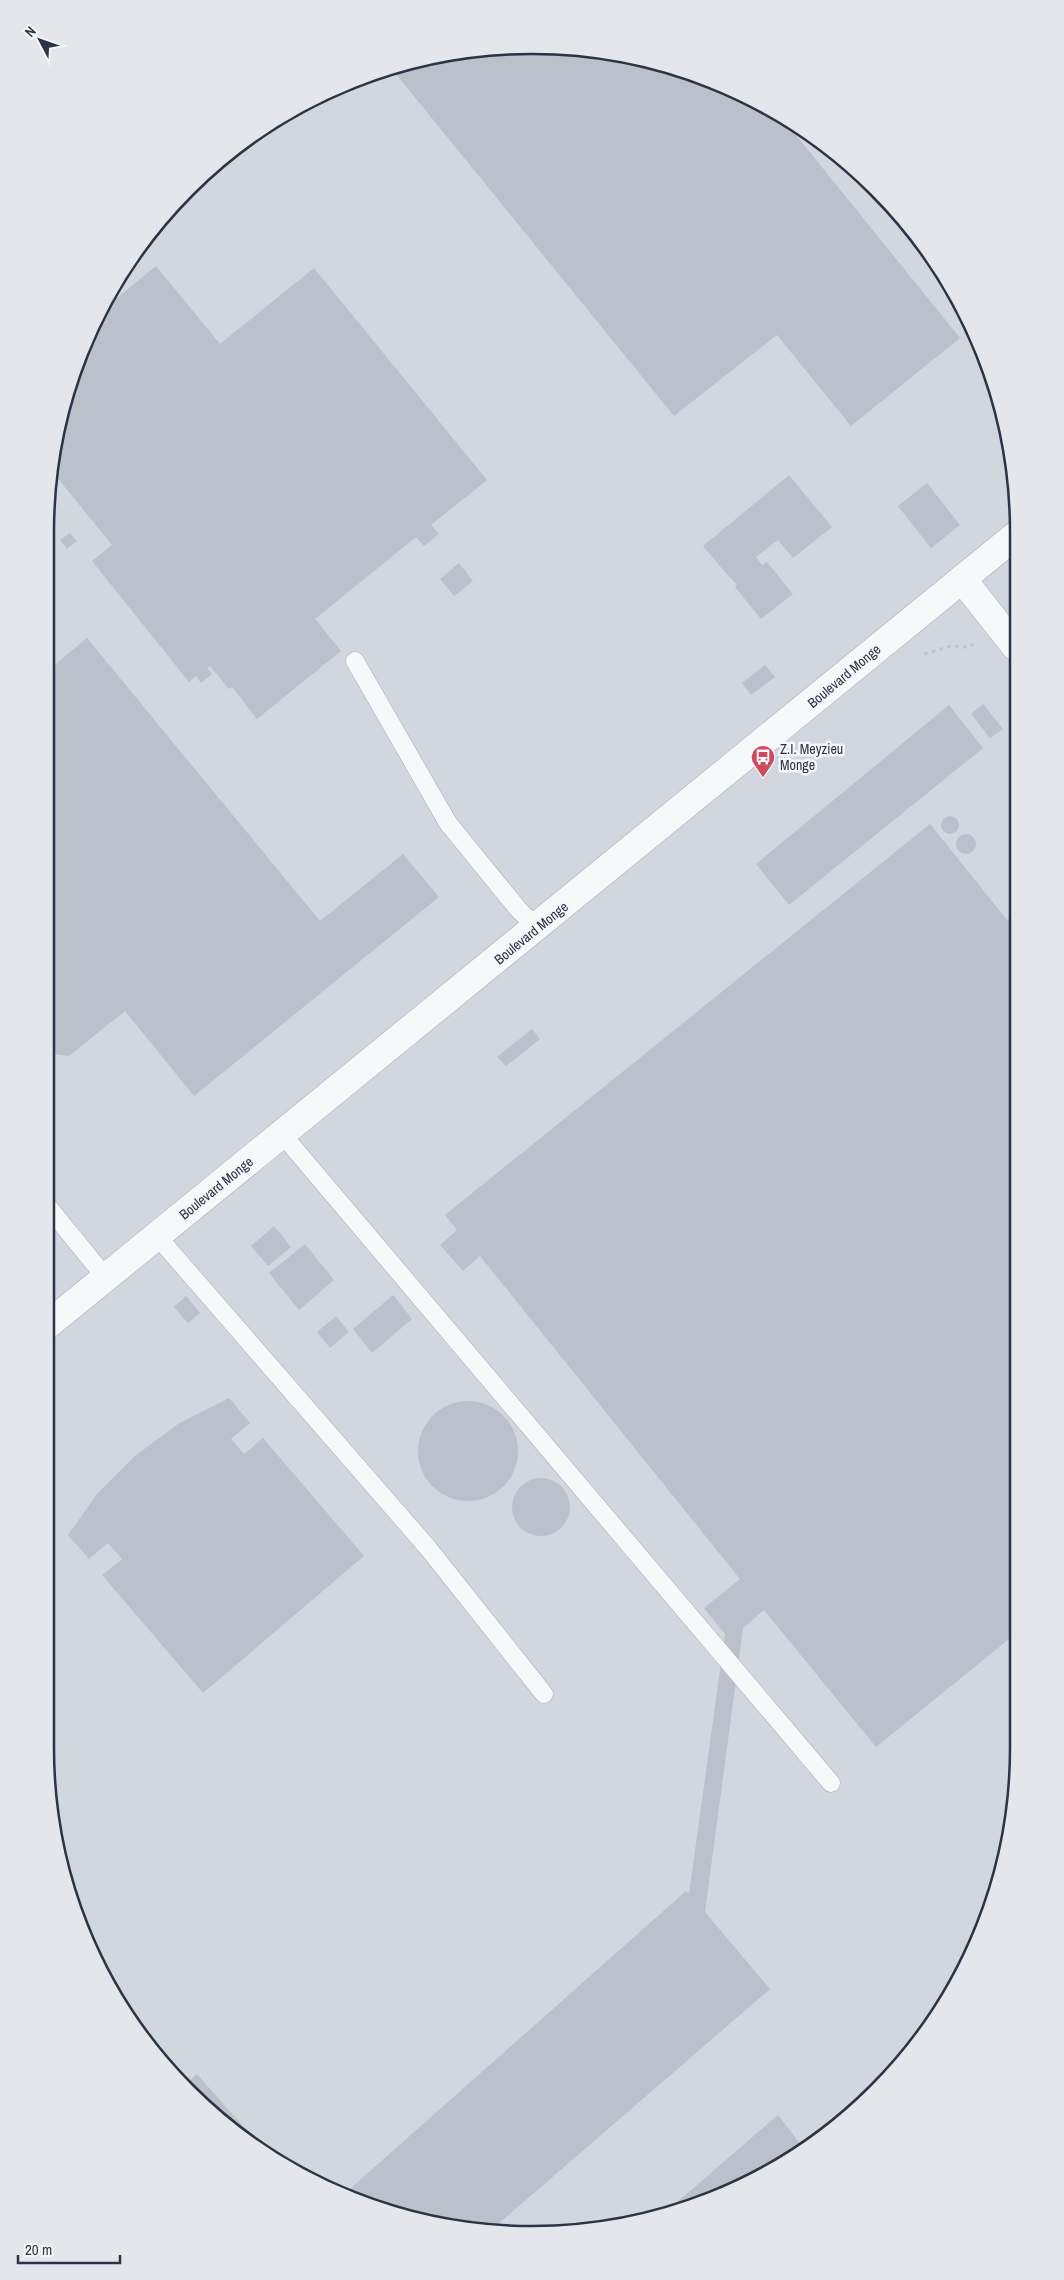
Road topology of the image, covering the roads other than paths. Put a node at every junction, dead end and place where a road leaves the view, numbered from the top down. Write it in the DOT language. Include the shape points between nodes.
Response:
graph roads {
  1 [pos="1010,540"];
  2 [pos="962,579"];
  3 [pos="1010,640"];
  4 [pos="355,661"];
  5 [pos="537,928"];
  6 [pos="282,1134"];
  7 [pos="54,1214"];
  8 [pos="157,1236"];
  9 [pos="106,1278"];
  10 [pos="54,1320"];
  11 [pos="544,1694"];
  12 [pos="831,1782"];
  1 -- 2 [label="street, Boulevard Monge"];
  2 -- 3 [label="street"];
  2 -- 5 [label="street, Boulevard Monge"];
  4 -- 5 [label="lane" via="448,823"];
  5 -- 6 [label="street, Boulevard Monge"];
  6 -- 8 [label="street, Boulevard Monge"];
  6 -- 12 [label="lane"];
  7 -- 9 [label="lane"];
  8 -- 9 [label="street, Boulevard Monge"];
  8 -- 11 [label="lane" via="428,1548"];
  9 -- 10 [label="street, Boulevard Monge"];
}
